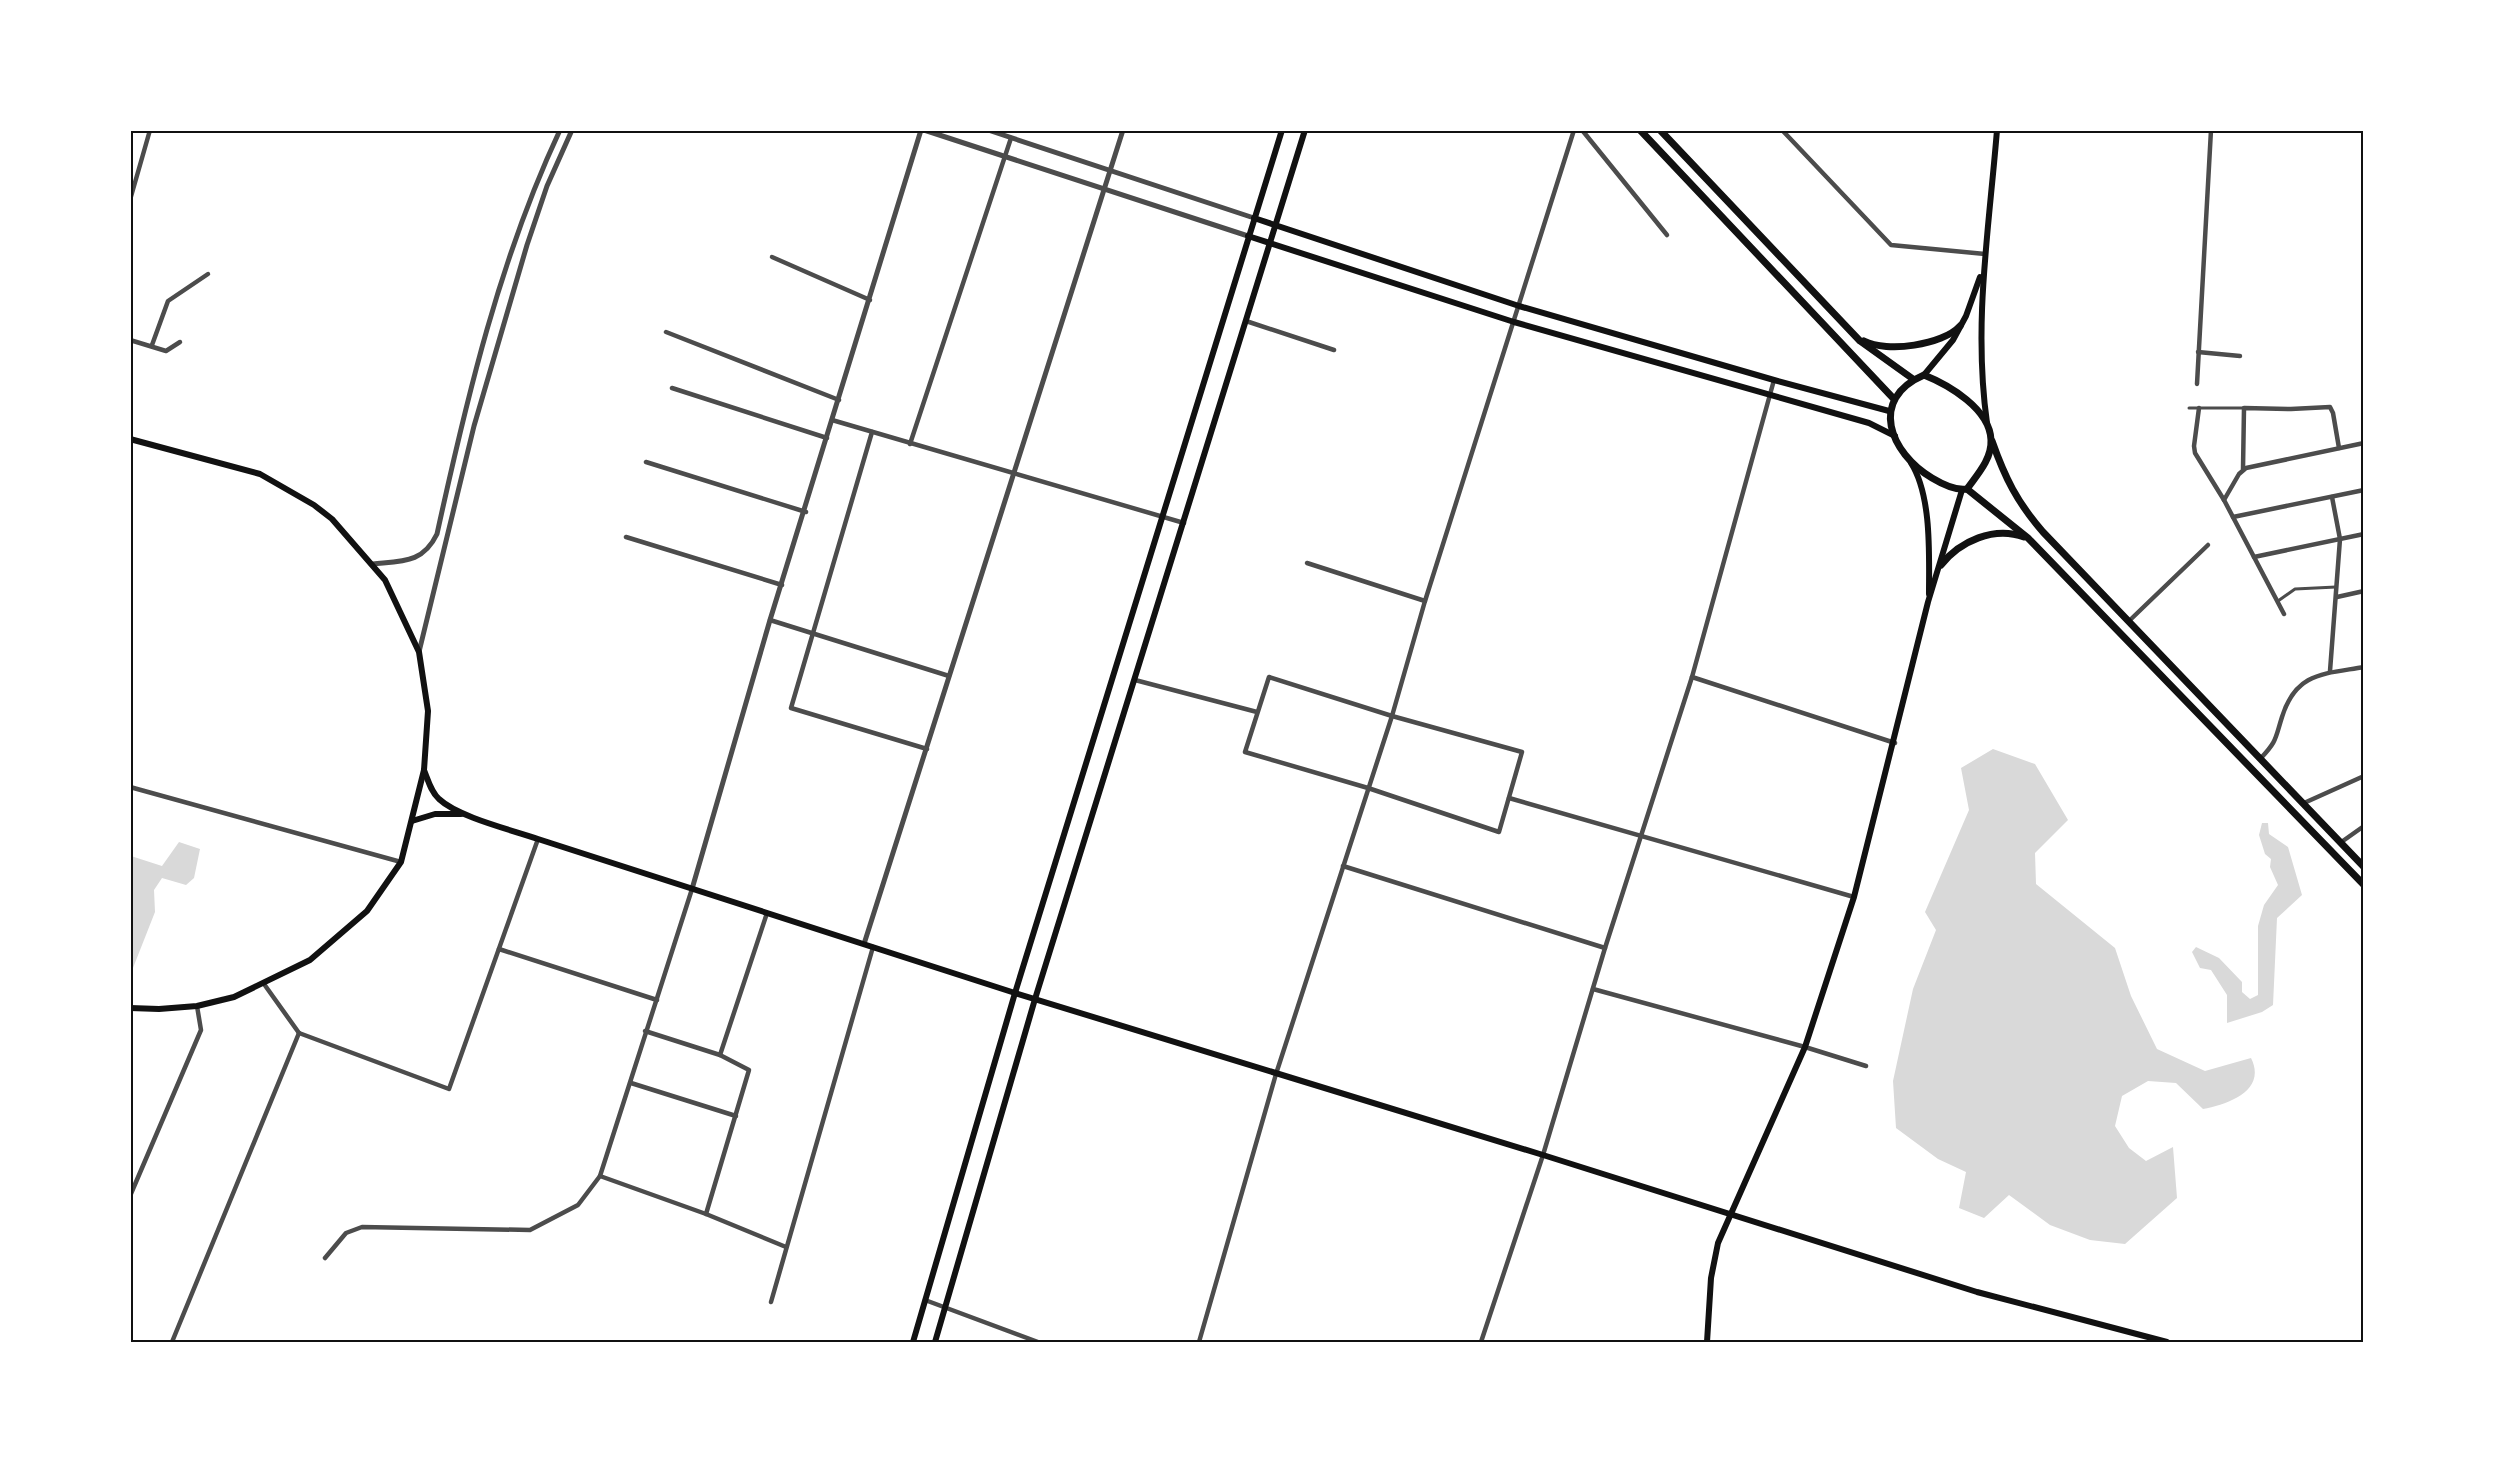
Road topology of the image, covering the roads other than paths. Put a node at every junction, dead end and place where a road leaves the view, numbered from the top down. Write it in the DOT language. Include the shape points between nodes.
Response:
graph roads {
  1 [pos="150,130"];
  2 [pos="560,130"];
  3 [pos="572,130"];
  4 [pos="923,130"];
  5 [pos="988,130"];
  6 [pos="1124,130"];
  7 [pos="1282,130"];
  8 [pos="1305,130"];
  9 [pos="1574,130"];
  10 [pos="1582,130"];
  11 [pos="1640,130"];
  12 [pos="1660,130"];
  13 [pos="1782,130"];
  14 [pos="1997,130"];
  15 [pos="2211,130"];
  16 [pos="999,132"];
  17 [pos="1011,138"];
  18 [pos="1005,156"];
  19 [pos="1109,171"];
  20 [pos="1103,189"];
  21 [pos="130,200"];
  22 [pos="1254,218"];
  23 [pos="1276,226"];
  24 [pos="1667,235"];
  25 [pos="1248,236"];
  26 [pos="1270,243"];
  27 [pos="1985,254"];
  28 [pos="772,257"];
  29 [pos="1982,271"];
  30 [pos="208,274"];
  31 [pos="870,300"];
  32 [pos="1519,306"];
  33 [pos="1246,321"];
  34 [pos="1514,322"];
  35 [pos="1960,326"];
  36 [pos="666,332"];
  37 [pos="1857,338"];
  38 [pos="130,340"];
  39 [pos="180,342"];
  40 [pos="152,345"];
  41 [pos="1334,350"];
  42 [pos="2198,352"];
  43 [pos="2240,356"];
  44 [pos="1924,375"];
  45 [pos="1774,380"];
  46 [pos="1913,380"];
  47 [pos="2197,384"];
  48 [pos="672,388"];
  49 [pos="1769,396"];
  50 [pos="1893,398"];
  51 [pos="839,400"];
  52 [pos="2189,408"];
  53 [pos="2199,408"];
  54 [pos="2244,408"];
  55 [pos="1889,411"];
  56 [pos="832,420"];
  57 [pos="1988,425"];
  58 [pos="872,432"];
  59 [pos="1895,436"];
  60 [pos="827,438"];
  61 [pos="130,439"];
  62 [pos="1992,441"];
  63 [pos="2364,443"];
  64 [pos="910,444"];
  65 [pos="456,448"];
  66 [pos="2339,448"];
  67 [pos="468,452"];
  68 [pos="646,462"];
  69 [pos="1910,463"];
  70 [pos="2243,469"];
  71 [pos="1013,474"];
  72 [pos="1965,490"];
  73 [pos="2364,490"];
  74 [pos="2332,497"];
  75 [pos="2224,500"];
  76 [pos="806,512"];
  77 [pos="1163,517"];
  78 [pos="2233,517"];
  79 [pos="1184,523"];
  80 [pos="2364,534"];
  81 [pos="626,537"];
  82 [pos="2028,538"];
  83 [pos="2340,539"];
  84 [pos="2208,545"];
  85 [pos="2254,558"];
  86 [pos="1307,563"];
  87 [pos="373,564"];
  88 [pos="1941,565"];
  89 [pos="782,585"];
  90 [pos="2337,587"];
  91 [pos="2364,591"];
  92 [pos="2337,597"];
  93 [pos="1425,601"];
  94 [pos="2278,601"];
  95 [pos="1928,602"];
  96 [pos="2284,614"];
  97 [pos="770,620"];
  98 [pos="2129,621"];
  99 [pos="813,634"];
  100 [pos="419,652"];
  101 [pos="2364,667"];
  102 [pos="2330,671"];
  103 [pos="949,676"];
  104 [pos="1692,677"];
  105 [pos="1135,680"];
  106 [pos="1257,712"];
  107 [pos="1392,716"];
  108 [pos="1894,744"];
  109 [pos="927,749"];
  110 [pos="2261,758"];
  111 [pos="424,770"];
  112 [pos="2364,776"];
  113 [pos="130,787"];
  114 [pos="1368,788"];
  115 [pos="1509,798"];
  116 [pos="2304,803"];
  117 [pos="465,814"];
  118 [pos="412,822"];
  119 [pos="2364,826"];
  120 [pos="1641,837"];
  121 [pos="538,839"];
  122 [pos="2340,843"];
  123 [pos="401,862"];
  124 [pos="1343,866"];
  125 [pos="2364,867"];
  126 [pos="2364,885"];
  127 [pos="692,889"];
  128 [pos="1854,897"];
  129 [pos="767,913"];
  130 [pos="864,944"];
  131 [pos="873,947"];
  132 [pos="1605,948"];
  133 [pos="499,949"];
  134 [pos="264,984"];
  135 [pos="1593,989"];
  136 [pos="1015,993"];
  137 [pos="1035,999"];
  138 [pos="657,1000"];
  139 [pos="197,1006"];
  140 [pos="130,1008"];
  141 [pos="645,1032"];
  142 [pos="299,1033"];
  143 [pos="1805,1047"];
  144 [pos="720,1056"];
  145 [pos="1866,1066"];
  146 [pos="1276,1074"];
  147 [pos="631,1083"];
  148 [pos="736,1116"];
  149 [pos="1543,1155"];
  150 [pos="600,1176"];
  151 [pos="130,1197"];
  152 [pos="1730,1213"];
  153 [pos="706,1215"];
  154 [pos="786,1247"];
  155 [pos="325,1258"];
  156 [pos="925,1300"];
  157 [pos="771,1302"];
  158 [pos="946,1307"];
  159 [pos="172,1342"];
  160 [pos="913,1342"];
  161 [pos="935,1342"];
  162 [pos="1038,1342"];
  163 [pos="1199,1342"];
  164 [pos="1481,1342"];
  165 [pos="1707,1342"];
  166 [pos="2167,1342"];
  1 -- 21 [label="street"];
  2 -- 65 [label="street" via="511,254"];
  3 -- 67 [label="street" via="526,245"];
  4 -- 18 [label="street"];
  4 -- 31 [label="street"];
  5 -- 16 [label="street"];
  6 -- 19 [label="street"];
  7 -- 22 [label="main road"];
  8 -- 23 [label="main road"];
  9 -- 32 [label="street"];
  10 -- 24 [label="street"];
  11 -- 50 [label="main road"];
  12 -- 37 [label="main road"];
  13 -- 27 [label="street" via="1892,245"];
  14 -- 27 [label="main road"];
  15 -- 42 [label="street"];
  16 -- 17 [label="street"];
  17 -- 18 [label="street"];
  17 -- 19 [label="street"];
  18 -- 20 [label="street"];
  18 -- 64 [label="street"];
  19 -- 20 [label="street"];
  19 -- 22 [label="street"];
  20 -- 25 [label="street"];
  20 -- 71 [label="street"];
  22 -- 23 [label="main road"];
  22 -- 25 [label="main road"];
  23 -- 26 [label="main road"];
  23 -- 32 [label="main road"];
  25 -- 26 [label="main road"];
  25 -- 77 [label="main road"];
  26 -- 33 [label="main road"];
  26 -- 34 [label="main road"];
  27 -- 29 [label="main road"];
  28 -- 31 [label="street"];
  29 -- 35 [label="main road"];
  29 -- 57 [label="main road" via="1981,348"];
  30 -- 40 [label="street" via="168,301"];
  31 -- 51 [label="street"];
  32 -- 34 [label="street"];
  32 -- 45 [label="main road"];
  33 -- 41 [label="street"];
  33 -- 79 [label="main road"];
  34 -- 49 [label="main road"];
  34 -- 93 [label="street"];
  35 -- 37 [label="main road" via="1948,337 1902,346 1868,344"];
  35 -- 44 [label="main road"];
  36 -- 51 [label="street"];
  37 -- 46 [label="main road"];
  38 -- 40 [label="street"];
  39 -- 40 [label="street" via="166,351"];
  42 -- 43 [label="street"];
  42 -- 47 [label="street"];
  44 -- 46 [label="main road"];
  44 -- 57 [label="main road" via="1954,390"];
  45 -- 49 [label="street"];
  45 -- 55 [label="main road"];
  46 -- 50 [label="main road"];
  48 -- 60 [label="street"];
  49 -- 59 [label="main road" via="1869,423"];
  49 -- 104 [label="street"];
  50 -- 55 [label="main road"];
  51 -- 56 [label="street"];
  52 -- 53 [label="street"];
  53 -- 54 [label="street"];
  53 -- 75 [label="street" via="2194,451"];
  54 -- 66 [label="street" via="2330,407"];
  54 -- 70 [label="street"];
  55 -- 59 [label="main road"];
  56 -- 58 [label="street"];
  56 -- 60 [label="street"];
  57 -- 62 [label="main road"];
  58 -- 64 [label="street"];
  58 -- 99 [label="street"];
  59 -- 69 [label="main road"];
  60 -- 76 [label="street"];
  61 -- 87 [label="main road" via="260,474 332,519"];
  62 -- 72 [label="main road" via="1984,466"];
  62 -- 98 [label="main road" via="2004,476 2023,510"];
  63 -- 66 [label="street"];
  64 -- 71 [label="street"];
  65 -- 67 [label="street"];
  65 -- 87 [label="street" via="437,534 430,548 404,560"];
  66 -- 70 [label="street"];
  67 -- 100 [label="street"];
  68 -- 76 [label="street"];
  69 -- 72 [label="main road" via="1936,480"];
  69 -- 95 [label="main road" via="1922,490 1929,557"];
  70 -- 75 [label="street"];
  71 -- 77 [label="street"];
  71 -- 103 [label="street"];
  72 -- 82 [label="main road"];
  72 -- 88 [label="main road"];
  73 -- 74 [label="street"];
  74 -- 78 [label="street"];
  74 -- 83 [label="street"];
  75 -- 78 [label="street"];
  76 -- 89 [label="street"];
  77 -- 79 [label="street"];
  77 -- 136 [label="main road"];
  78 -- 85 [label="street"];
  79 -- 105 [label="main road"];
  80 -- 83 [label="street"];
  81 -- 89 [label="street"];
  82 -- 88 [label="main road" via="2012,533 1987,535 1959,547"];
  82 -- 126 [label="main road"];
  83 -- 85 [label="street"];
  83 -- 90 [label="street"];
  84 -- 98 [label="street"];
  85 -- 94 [label="street"];
  86 -- 93 [label="street"];
  87 -- 100 [label="main road" via="385,580"];
  88 -- 95 [label="main road"];
  89 -- 97 [label="street"];
  90 -- 92 [label="street"];
  90 -- 94 [label="street" via="2295,589"];
  91 -- 92 [label="street"];
  92 -- 102 [label="street"];
  93 -- 107 [label="street"];
  94 -- 96 [label="street"];
  95 -- 108 [label="main road"];
  97 -- 99 [label="street"];
  97 -- 127 [label="street"];
  98 -- 110 [label="main road"];
  99 -- 103 [label="street"];
  99 -- 109 [label="street" via="791,708"];
  100 -- 111 [label="main road" via="428,711"];
  101 -- 102 [label="street"];
  102 -- 110 [label="street" via="2296,688 2282,715 2276,742"];
  103 -- 109 [label="street"];
  104 -- 108 [label="street"];
  104 -- 120 [label="street"];
  105 -- 106 [label="street"];
  105 -- 137 [label="main road"];
  106 -- 107 [label="street" via="1269,677"];
  106 -- 114 [label="street" via="1245,752"];
  107 -- 114 [label="street"];
  107 -- 115 [label="street" via="1522,752"];
  108 -- 128 [label="main road"];
  109 -- 130 [label="street"];
  110 -- 116 [label="main road"];
  111 -- 117 [label="main road" via="438,799"];
  111 -- 118 [label="main road"];
  112 -- 116 [label="street"];
  113 -- 123 [label="street"];
  114 -- 115 [label="street" via="1499,832"];
  114 -- 124 [label="street"];
  115 -- 120 [label="street"];
  116 -- 122 [label="main road"];
  117 -- 118 [label="main road" via="435,814"];
  117 -- 121 [label="main road"];
  118 -- 123 [label="main road"];
  119 -- 122 [label="street"];
  120 -- 128 [label="street"];
  120 -- 132 [label="street"];
  121 -- 127 [label="main road"];
  121 -- 133 [label="street"];
  122 -- 125 [label="main road"];
  123 -- 134 [label="main road" via="368,911 310,960"];
  124 -- 132 [label="street"];
  124 -- 146 [label="street"];
  127 -- 129 [label="main road"];
  127 -- 138 [label="street"];
  128 -- 143 [label="main road"];
  129 -- 130 [label="main road"];
  129 -- 144 [label="street"];
  130 -- 131 [label="main road"];
  131 -- 136 [label="main road"];
  131 -- 154 [label="street"];
  132 -- 135 [label="street"];
  133 -- 138 [label="street"];
  133 -- 142 [label="street" via="449,1089"];
  134 -- 139 [label="main road"];
  134 -- 142 [label="street"];
  135 -- 143 [label="street"];
  135 -- 149 [label="street"];
  136 -- 137 [label="main road"];
  136 -- 156 [label="main road"];
  137 -- 146 [label="main road"];
  137 -- 158 [label="main road"];
  138 -- 141 [label="street"];
  139 -- 140 [label="main road"];
  139 -- 151 [label="street" via="201,1030"];
  141 -- 144 [label="street"];
  141 -- 147 [label="street"];
  142 -- 159 [label="street"];
  143 -- 145 [label="street"];
  143 -- 152 [label="main road"];
  144 -- 148 [label="street" via="749,1070"];
  146 -- 149 [label="main road"];
  146 -- 163 [label="street"];
  147 -- 148 [label="street"];
  147 -- 150 [label="street"];
  148 -- 153 [label="street"];
  149 -- 152 [label="main road"];
  149 -- 164 [label="street"];
  150 -- 153 [label="street"];
  150 -- 155 [label="street" via="578,1205 530,1230 362,1227 346,1233"];
  152 -- 165 [label="main road" via="1713,1265"];
  152 -- 166 [label="main road" via="1977,1292"];
  153 -- 154 [label="street"];
  154 -- 157 [label="street"];
  156 -- 158 [label="street"];
  156 -- 160 [label="main road"];
  158 -- 161 [label="main road"];
  158 -- 162 [label="street"];
}
